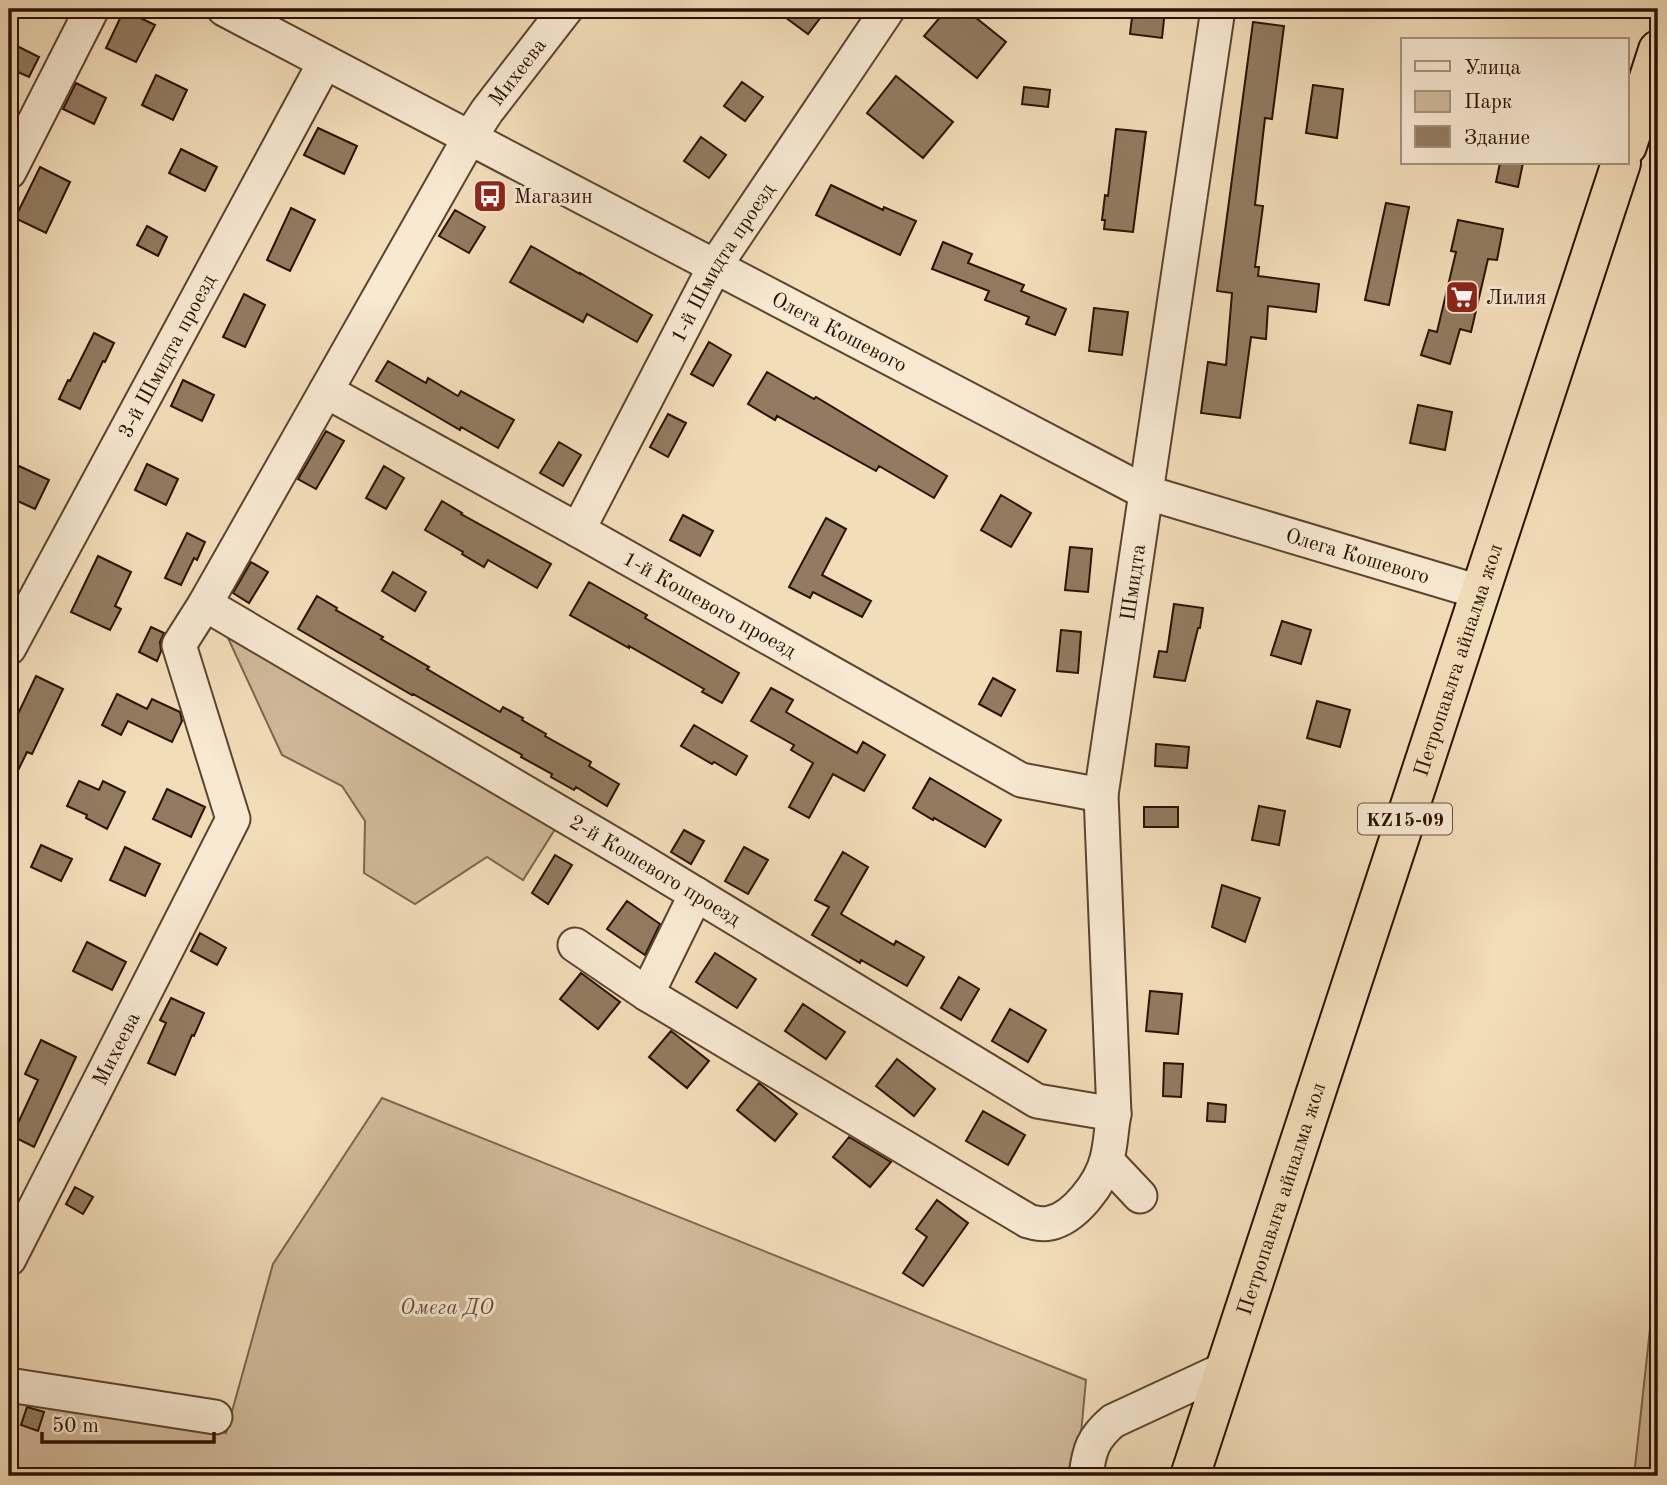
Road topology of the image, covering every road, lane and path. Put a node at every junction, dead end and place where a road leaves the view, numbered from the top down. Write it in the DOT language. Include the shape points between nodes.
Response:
graph roads {
  1 [pos="92,9"];
  2 [pos="225,9"];
  3 [pos="566,9"];
  4 [pos="888,9"];
  5 [pos="1218,9"];
  6 [pos="1658,50"];
  7 [pos="325,62"];
  8 [pos="470,138"];
  9 [pos="1628,143"];
  10 [pos="1621,164"];
  11 [pos="9,172"];
  12 [pos="715,266"];
  13 [pos="326,391"];
  14 [pos="1145,492"];
  15 [pos="578,530"];
  16 [pos="1479,592"];
  17 [pos="205,604"];
  18 [pos="9,648"];
  19 [pos="1101,795"];
  20 [pos="696,894"];
  21 [pos="575,945"];
  22 [pos="647,994"];
  23 [pos="1114,1114"];
  24 [pos="1107,1161"];
  25 [pos="1140,1196"];
  26 [pos="9,1259"];
  27 [pos="1225,1369"];
  28 [pos="9,1385"];
  29 [pos="215,1417"];
  30 [pos="1086,1476"];
  31 [pos="1190,1476"];
  1 -- 11 [label="street"];
  2 -- 7 [label="street, Олега Кошевого"];
  3 -- 8 [label="street, Михеева"];
  4 -- 12 [label="street, 1-й Шмидта проезд"];
  5 -- 14 [label="street, Шмидта"];
  6 -- 9 [label="highway"];
  7 -- 8 [label="street, Олега Кошевого"];
  7 -- 18 [label="street, 3-й Шмидта проезд"];
  8 -- 12 [label="street, Олега Кошевого"];
  8 -- 13 [label="street"];
  10 -- 16 [label="highway, Петропавлға айналма жол / KZ15-09"];
  12 -- 14 [label="street, Олега Кошевого"];
  12 -- 15 [label="street, 1-й Шмидта проезд"];
  13 -- 15 [label="street, 1-й Кошевого проезд"];
  13 -- 17 [label="street"];
  14 -- 16 [label="street, Олега Кошевого"];
  14 -- 19 [label="street, Шмидта"];
  15 -- 19 [label="street, 1-й Кошевого проезд" via="1021,780"];
  16 -- 27 [label="highway, Петропавлға айналма жол / KZ15-09"];
  17 -- 20 [label="street, 2-й Кошевого проезд"];
  17 -- 26 [label="street, Михеева" via="179,645 233,818"];
  19 -- 23 [label="street, Шмидта"];
  20 -- 22 [label="street"];
  20 -- 23 [label="street, 2-й Кошевого проезд" via="1037,1101"];
  21 -- 22 [label="street"];
  22 -- 24 [label="street" via="1028,1221 1051,1223 1070,1214 1093,1188"];
  23 -- 24 [label="street, Шмидта"];
  24 -- 25 [label="street"];
  27 -- 30 [label="street" via="1114,1421 1092,1445"];
  27 -- 31 [label="highway, Петропавлға айналма жол / KZ15-09"];
  28 -- 29 [label="street"];
}
